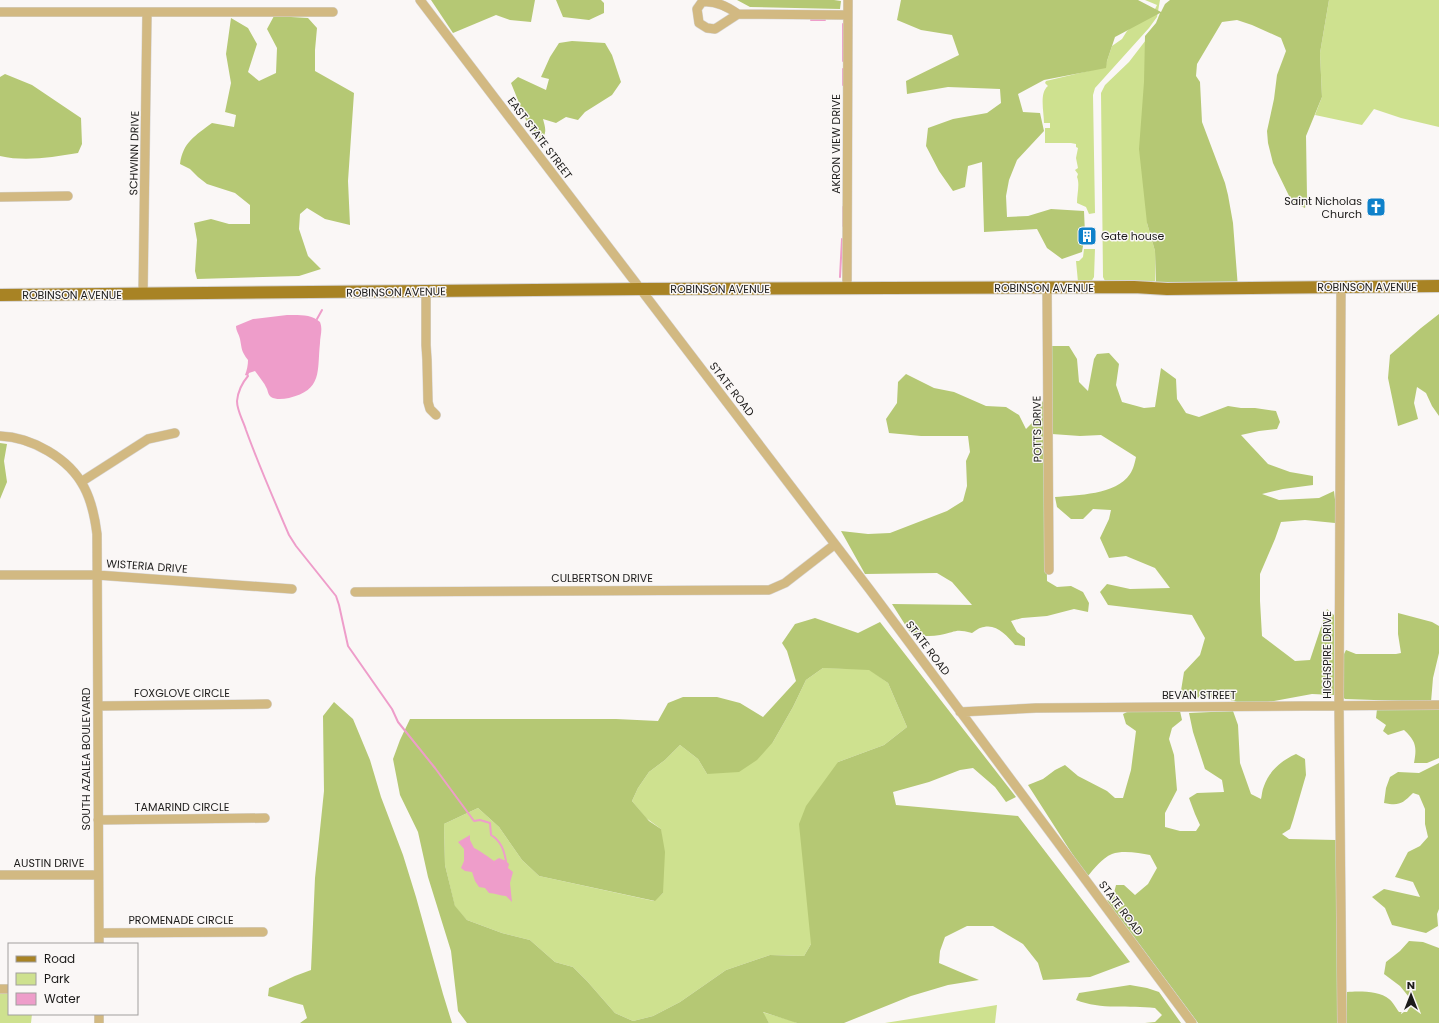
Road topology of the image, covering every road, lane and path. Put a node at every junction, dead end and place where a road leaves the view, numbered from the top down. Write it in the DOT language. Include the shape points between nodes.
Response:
graph roads {
  1 [pos="420,0"];
  2 [pos="848,0"];
  3 [pos="0,12"];
  4 [pos="333,12"];
  5 [pos="147,13"];
  6 [pos="738,14"];
  7 [pos="848,15"];
  8 [pos="68,196"];
  9 [pos="0,197"];
  10 [pos="1439,286"];
  11 [pos="1342,287"];
  12 [pos="1048,288"];
  13 [pos="641,289"];
  14 [pos="847,289"];
  15 [pos="426,292"];
  16 [pos="143,294"];
  17 [pos="0,295"];
  18 [pos="436,415"];
  19 [pos="175,433"];
  20 [pos="0,436"];
  21 [pos="81,482"];
  22 [pos="834,545"];
  23 [pos="1050,570"];
  24 [pos="0,575"];
  25 [pos="97,575"];
  26 [pos="292,589"];
  27 [pos="355,592"];
  28 [pos="267,704"];
  29 [pos="1439,705"];
  30 [pos="98,706"];
  31 [pos="1339,706"];
  32 [pos="960,712"];
  33 [pos="265,818"];
  34 [pos="98,820"];
  35 [pos="0,875"];
  36 [pos="98,875"];
  37 [pos="264,932"];
  38 [pos="99,933"];
  39 [pos="99,943"];
  40 [pos="1192,1023"];
  41 [pos="1342,1023"];
  1 -- 13 [label="street, EAST STATE STREET"];
  2 -- 7 [label="street, AKRON VIEW DRIVE"];
  3 -- 5 [label="street"];
  4 -- 5 [label="street"];
  5 -- 16 [label="street, SCHWINN DRIVE"];
  6 -- 7 [label="street"];
  7 -- 14 [label="street, AKRON VIEW DRIVE"];
  8 -- 9 [label="street"];
  10 -- 11 [label="main road, ROBINSON AVENUE"];
  11 -- 12 [label="main road, ROBINSON AVENUE"];
  11 -- 31 [label="street, HIGHSPIRE DRIVE"];
  12 -- 14 [label="main road, ROBINSON AVENUE"];
  12 -- 23 [label="street, POTTS DRIVE"];
  13 -- 14 [label="main road, ROBINSON AVENUE"];
  13 -- 15 [label="main road, ROBINSON AVENUE"];
  13 -- 22 [label="street, STATE ROAD"];
  15 -- 16 [label="main road, ROBINSON AVENUE"];
  15 -- 18 [label="street" via="428,402"];
  16 -- 17 [label="main road, ROBINSON AVENUE"];
  19 -- 21 [label="street" via="148,439"];
  20 -- 21 [label="street, SOUTH AZALEA BOULEVARD" via="18,438 41,447 60,460"];
  21 -- 25 [label="street, SOUTH AZALEA BOULEVARD" via="89,499 95,523"];
  22 -- 27 [label="street, CULBERTSON DRIVE" via="785,583 769,590"];
  22 -- 32 [label="street, STATE ROAD"];
  24 -- 25 [label="street, WISTERIA DRIVE"];
  25 -- 26 [label="street, WISTERIA DRIVE"];
  25 -- 30 [label="street, SOUTH AZALEA BOULEVARD"];
  28 -- 30 [label="street, FOXGLOVE CIRCLE"];
  29 -- 31 [label="street, BEVAN STREET"];
  30 -- 34 [label="street, SOUTH AZALEA BOULEVARD"];
  31 -- 32 [label="street, BEVAN STREET" via="1036,708"];
  31 -- 41 [label="street, HIGHSPIRE DRIVE"];
  32 -- 40 [label="street, STATE ROAD"];
  33 -- 34 [label="street, TAMARIND CIRCLE"];
  34 -- 36 [label="street, SOUTH AZALEA BOULEVARD"];
  35 -- 36 [label="street, AUSTIN DRIVE"];
  36 -- 38 [label="street, SOUTH AZALEA BOULEVARD"];
  37 -- 38 [label="street, PROMENADE CIRCLE"];
  38 -- 39 [label="street, SOUTH AZALEA BOULEVARD"];
}
